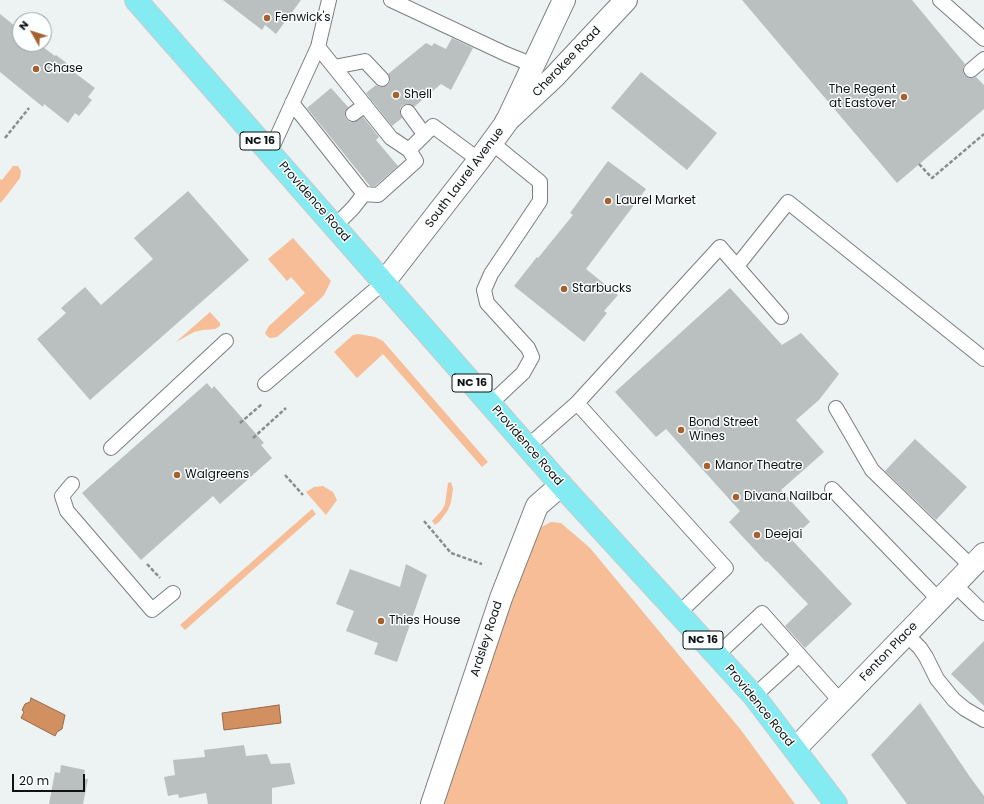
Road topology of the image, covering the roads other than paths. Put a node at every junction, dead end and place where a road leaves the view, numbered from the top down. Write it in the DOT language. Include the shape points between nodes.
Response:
graph roads {
  1 [pos="136,0"];
  2 [pos="329,0"];
  3 [pos="392,0"];
  4 [pos="564,0"];
  5 [pos="626,0"];
  6 [pos="940,0"];
  7 [pos="984,39"];
  8 [pos="318,47"];
  9 [pos="984,59"];
  10 [pos="533,65"];
  11 [pos="334,67"];
  12 [pos="971,70"];
  13 [pos="382,79"];
  14 [pos="292,104"];
  15 [pos="365,105"];
  16 [pos="408,112"];
  17 [pos="353,114"];
  18 [pos="506,123"];
  19 [pos="424,134"];
  20 [pos="409,150"];
  21 [pos="270,152"];
  22 [pos="486,152"];
  23 [pos="364,194"];
  24 [pos="335,226"];
  25 [pos="737,266"];
  26 [pos="384,282"];
  27 [pos="781,317"];
  28 [pos="226,341"];
  29 [pos="984,359"];
  30 [pos="265,384"];
  31 [pos="577,403"];
  32 [pos="490,404"];
  33 [pos="836,408"];
  34 [pos="527,446"];
  35 [pos="111,448"];
  36 [pos="72,484"];
  37 [pos="561,485"];
  38 [pos="832,489"];
  39 [pos="978,561"];
  40 [pos="954,585"];
  41 [pos="173,593"];
  42 [pos="939,600"];
  43 [pos="979,604"];
  44 [pos="679,613"];
  45 [pos="984,613"];
  46 [pos="906,634"];
  47 [pos="717,655"];
  48 [pos="799,655"];
  49 [pos="754,696"];
  50 [pos="841,702"];
  51 [pos="984,720"];
  52 [pos="795,749"];
  53 [pos="432,804"];
  54 [pos="836,804"];
  1 -- 21 [label="main road, Providence Road / NC 16"];
  2 -- 8 [label="lane"];
  3 -- 10 [label="lane"];
  4 -- 10 [label="street, South Laurel Avenue"];
  5 -- 18 [label="street, Cherokee Road" via="554,77"];
  6 -- 7 [label="lane"];
  8 -- 11 [label="lane"];
  8 -- 14 [label="lane"];
  9 -- 12 [label="lane"];
  10 -- 18 [label="street, South Laurel Avenue"];
  11 -- 13 [label="lane" via="365,61"];
  11 -- 15 [label="lane"];
  14 -- 21 [label="lane"];
  14 -- 23 [label="lane" via="352,172"];
  15 -- 17 [label="lane"];
  15 -- 20 [label="lane" via="386,142"];
  16 -- 19 [label="lane"];
  18 -- 22 [label="street, South Laurel Avenue"];
  19 -- 20 [label="lane"];
  19 -- 22 [label="lane" via="433,126"];
  20 -- 23 [label="lane" via="416,161 378,195"];
  21 -- 24 [label="main road, Providence Road / NC 16"];
  22 -- 26 [label="street, South Laurel Avenue"];
  22 -- 32 [label="lane" via="540,182 540,201 491,274 484,290 487,303 528,348 532,357 523,373"];
  23 -- 24 [label="lane"];
  24 -- 26 [label="main road, Providence Road / NC 16"];
  25 -- 27 [label="lane"];
  25 -- 29 [label="lane" via="788,202"];
  25 -- 31 [label="lane" via="720,247"];
  26 -- 30 [label="lane"];
  26 -- 32 [label="main road, Providence Road / NC 16"];
  28 -- 35 [label="lane"];
  31 -- 34 [label="lane"];
  31 -- 44 [label="lane" via="726,568"];
  32 -- 34 [label="main road, Providence Road / NC 16"];
  33 -- 39 [label="lane" via="872,470"];
  34 -- 37 [label="main road, Providence Road / NC 16"];
  36 -- 41 [label="lane" via="62,496 67,511 152,610"];
  37 -- 44 [label="main road, Providence Road / NC 16"];
  37 -- 53 [label="street, Ardsley Road" via="537,506 500,598"];
  38 -- 42 [label="lane"];
  39 -- 40 [label="street, Fenton Place"];
  40 -- 42 [label="street, Fenton Place"];
  40 -- 43 [label="lane"];
  42 -- 46 [label="street, Fenton Place"];
  43 -- 45 [label="lane"];
  44 -- 47 [label="main road, Providence Road / NC 16"];
  46 -- 50 [label="street, Fenton Place"];
  46 -- 51 [label="lane" via="920,648 937,679 954,700"];
  47 -- 48 [label="lane" via="762,613"];
  47 -- 49 [label="main road, Providence Road / NC 16"];
  48 -- 49 [label="lane"];
  48 -- 50 [label="lane"];
  49 -- 52 [label="main road, Providence Road / NC 16"];
  50 -- 52 [label="street, Fenton Place"];
  52 -- 54 [label="main road, Providence Road / NC 16"];
}
